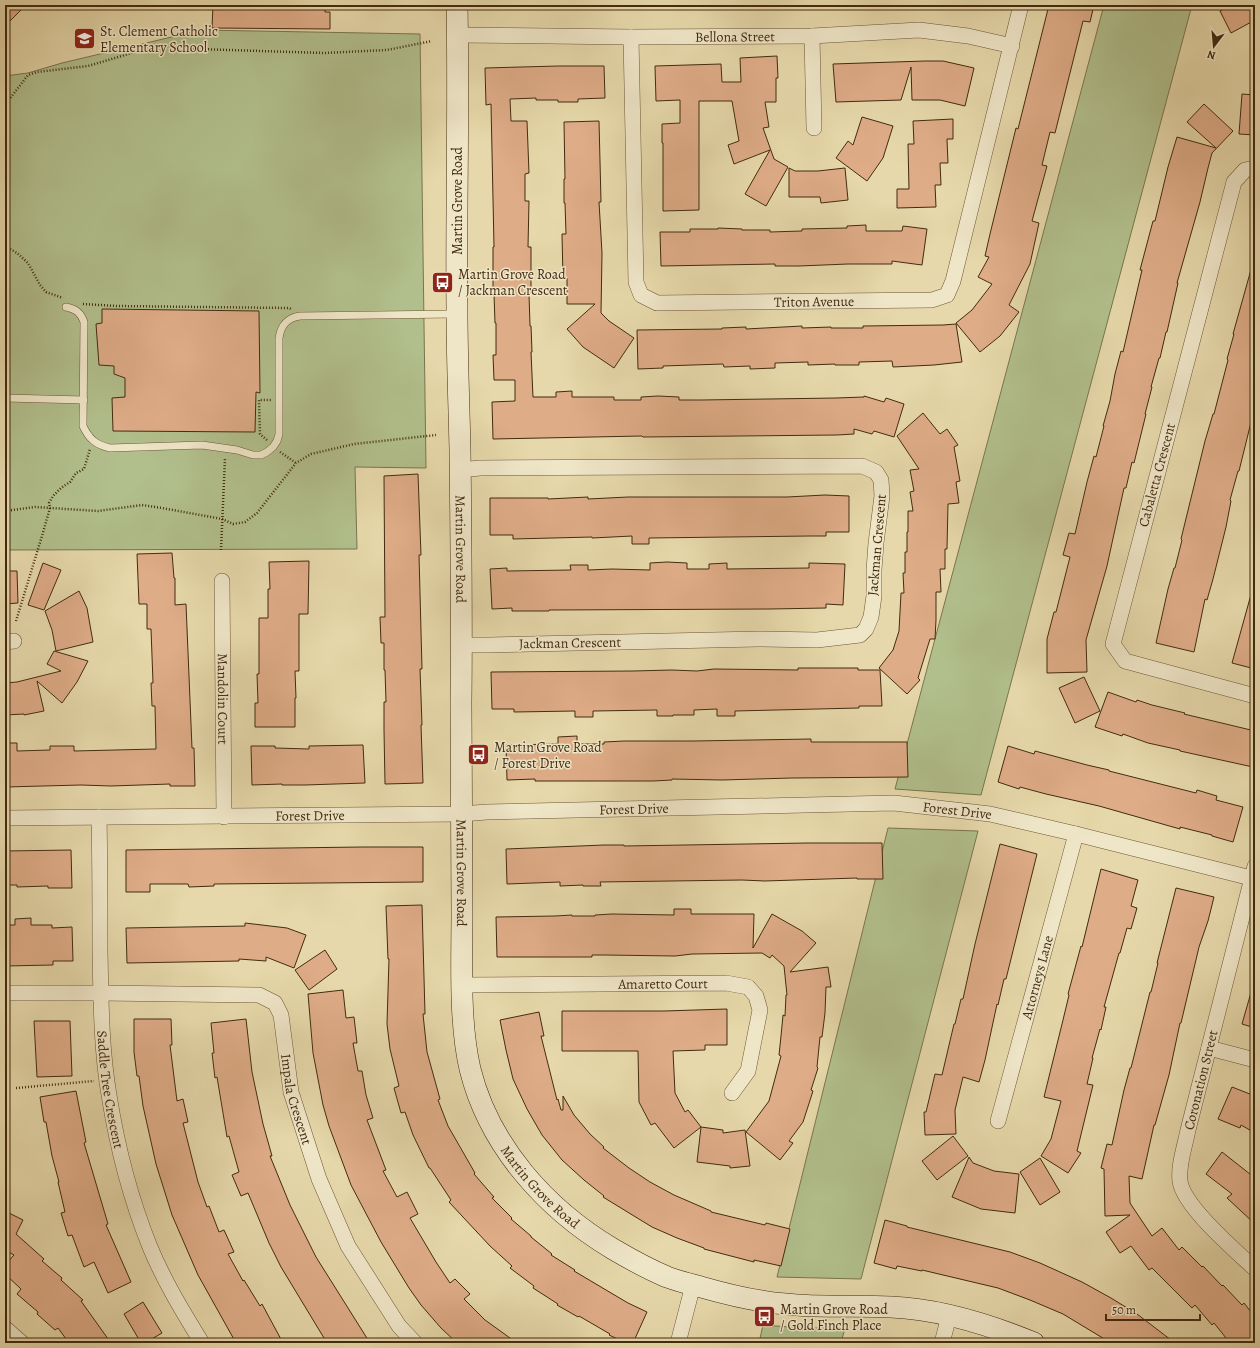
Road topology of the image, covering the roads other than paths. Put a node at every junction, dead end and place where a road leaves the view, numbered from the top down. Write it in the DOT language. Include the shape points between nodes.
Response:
graph roads {
  1 [pos="457,5"];
  2 [pos="1021,5"];
  3 [pos="458,35"];
  4 [pos="812,36"];
  5 [pos="631,37"];
  6 [pos="1012,46"];
  7 [pos="814,128"];
  8 [pos="1255,168"];
  9 [pos="68,305"];
  10 [pos="457,314"];
  11 [pos="5,398"];
  12 [pos="84,400"];
  13 [pos="460,470"];
  14 [pos="222,581"];
  15 [pos="462,645"];
  16 [pos="1255,696"];
  17 [pos="461,814"];
  18 [pos="224,816"];
  19 [pos="99,817"];
  20 [pos="5,818"];
  21 [pos="1076,834"];
  22 [pos="1254,875"];
  23 [pos="462,985"];
  24 [pos="101,992"];
  25 [pos="5,993"];
  26 [pos="1208,1048"];
  27 [pos="1255,1060"];
  28 [pos="732,1093"];
  29 [pos="998,1121"];
  30 [pos="1255,1269"];
  31 [pos="693,1285"];
  32 [pos="950,1316"];
  33 [pos="5,1328"];
  34 [pos="22,1343"];
  35 [pos="201,1343"];
  36 [pos="415,1343"];
  37 [pos="678,1343"];
  38 [pos="942,1343"];
  39 [pos="1034,1343"];
  1 -- 3 [label="street, Martin Grove Road"];
  2 -- 6 [label="street, Triton Avenue"];
  3 -- 5 [label="street, Bellona Street"];
  3 -- 10 [label="street, Martin Grove Road"];
  4 -- 5 [label="street, Bellona Street"];
  4 -- 6 [label="street, Bellona Street" via="919,30 968,36"];
  4 -- 7 [label="street"];
  5 -- 6 [label="street, Triton Avenue" via="636,282 641,295 657,303 932,300 947,295 953,281"];
  8 -- 16 [label="street, Cabaletta Crescent" via="1245,170 1234,182 1113,644 1125,661"];
  9 -- 12 [label="lane" via="82,316 84,322"];
  10 -- 12 [label="lane" via="300,316 288,320 280,332 279,434 273,447 260,455 202,445 110,448 101,446 87,435 83,426"];
  10 -- 13 [label="street, Martin Grove Road"];
  11 -- 12 [label="lane"];
  13 -- 15 [label="street, Martin Grove Road"];
  13 -- 15 [label="street, Jackman Crescent" via="862,466 876,472 881,480 882,496 871,617 860,635 817,640"];
  14 -- 18 [label="street, Mandolin Court"];
  15 -- 17 [label="street, Martin Grove Road"];
  17 -- 18 [label="street, Forest Drive"];
  17 -- 21 [label="street, Forest Drive" via="894,803 990,814"];
  17 -- 23 [label="street, Martin Grove Road"];
  18 -- 19 [label="street, Forest Drive"];
  19 -- 20 [label="street, Forest Drive"];
  19 -- 24 [label="street, Saddle Tree Crescent"];
  21 -- 22 [label="street, Forest Drive"];
  21 -- 29 [label="street, Attorneys Lane"];
  22 -- 26 [label="street, Coronation Street"];
  23 -- 28 [label="street, Amaretto Court" via="726,983 748,987 756,996 760,1010 748,1071"];
  23 -- 31 [label="street, Martin Grove Road" via="470,1069 482,1104 497,1135 515,1162 544,1195 593,1237 650,1269"];
  24 -- 25 [label="street, Impala Crescent"];
  24 -- 35 [label="street, Saddle Tree Crescent" via="107,1080 117,1135 138,1214 165,1279"];
  24 -- 36 [label="street, Impala Crescent" via="259,995 275,1003 281,1015 291,1092 319,1179 348,1246 399,1326"];
  26 -- 27 [label="street"];
  26 -- 30 [label="street, Coronation Street" via="1188,1130 1180,1182 1190,1204"];
  31 -- 32 [label="street, Martin Grove Road" via="728,1295 776,1303 897,1307"];
  31 -- 37 [label="street"];
  32 -- 38 [label="street"];
  32 -- 39 [label="street, Martin Grove Road" via="983,1324"];
  33 -- 34 [label="street"];
}
